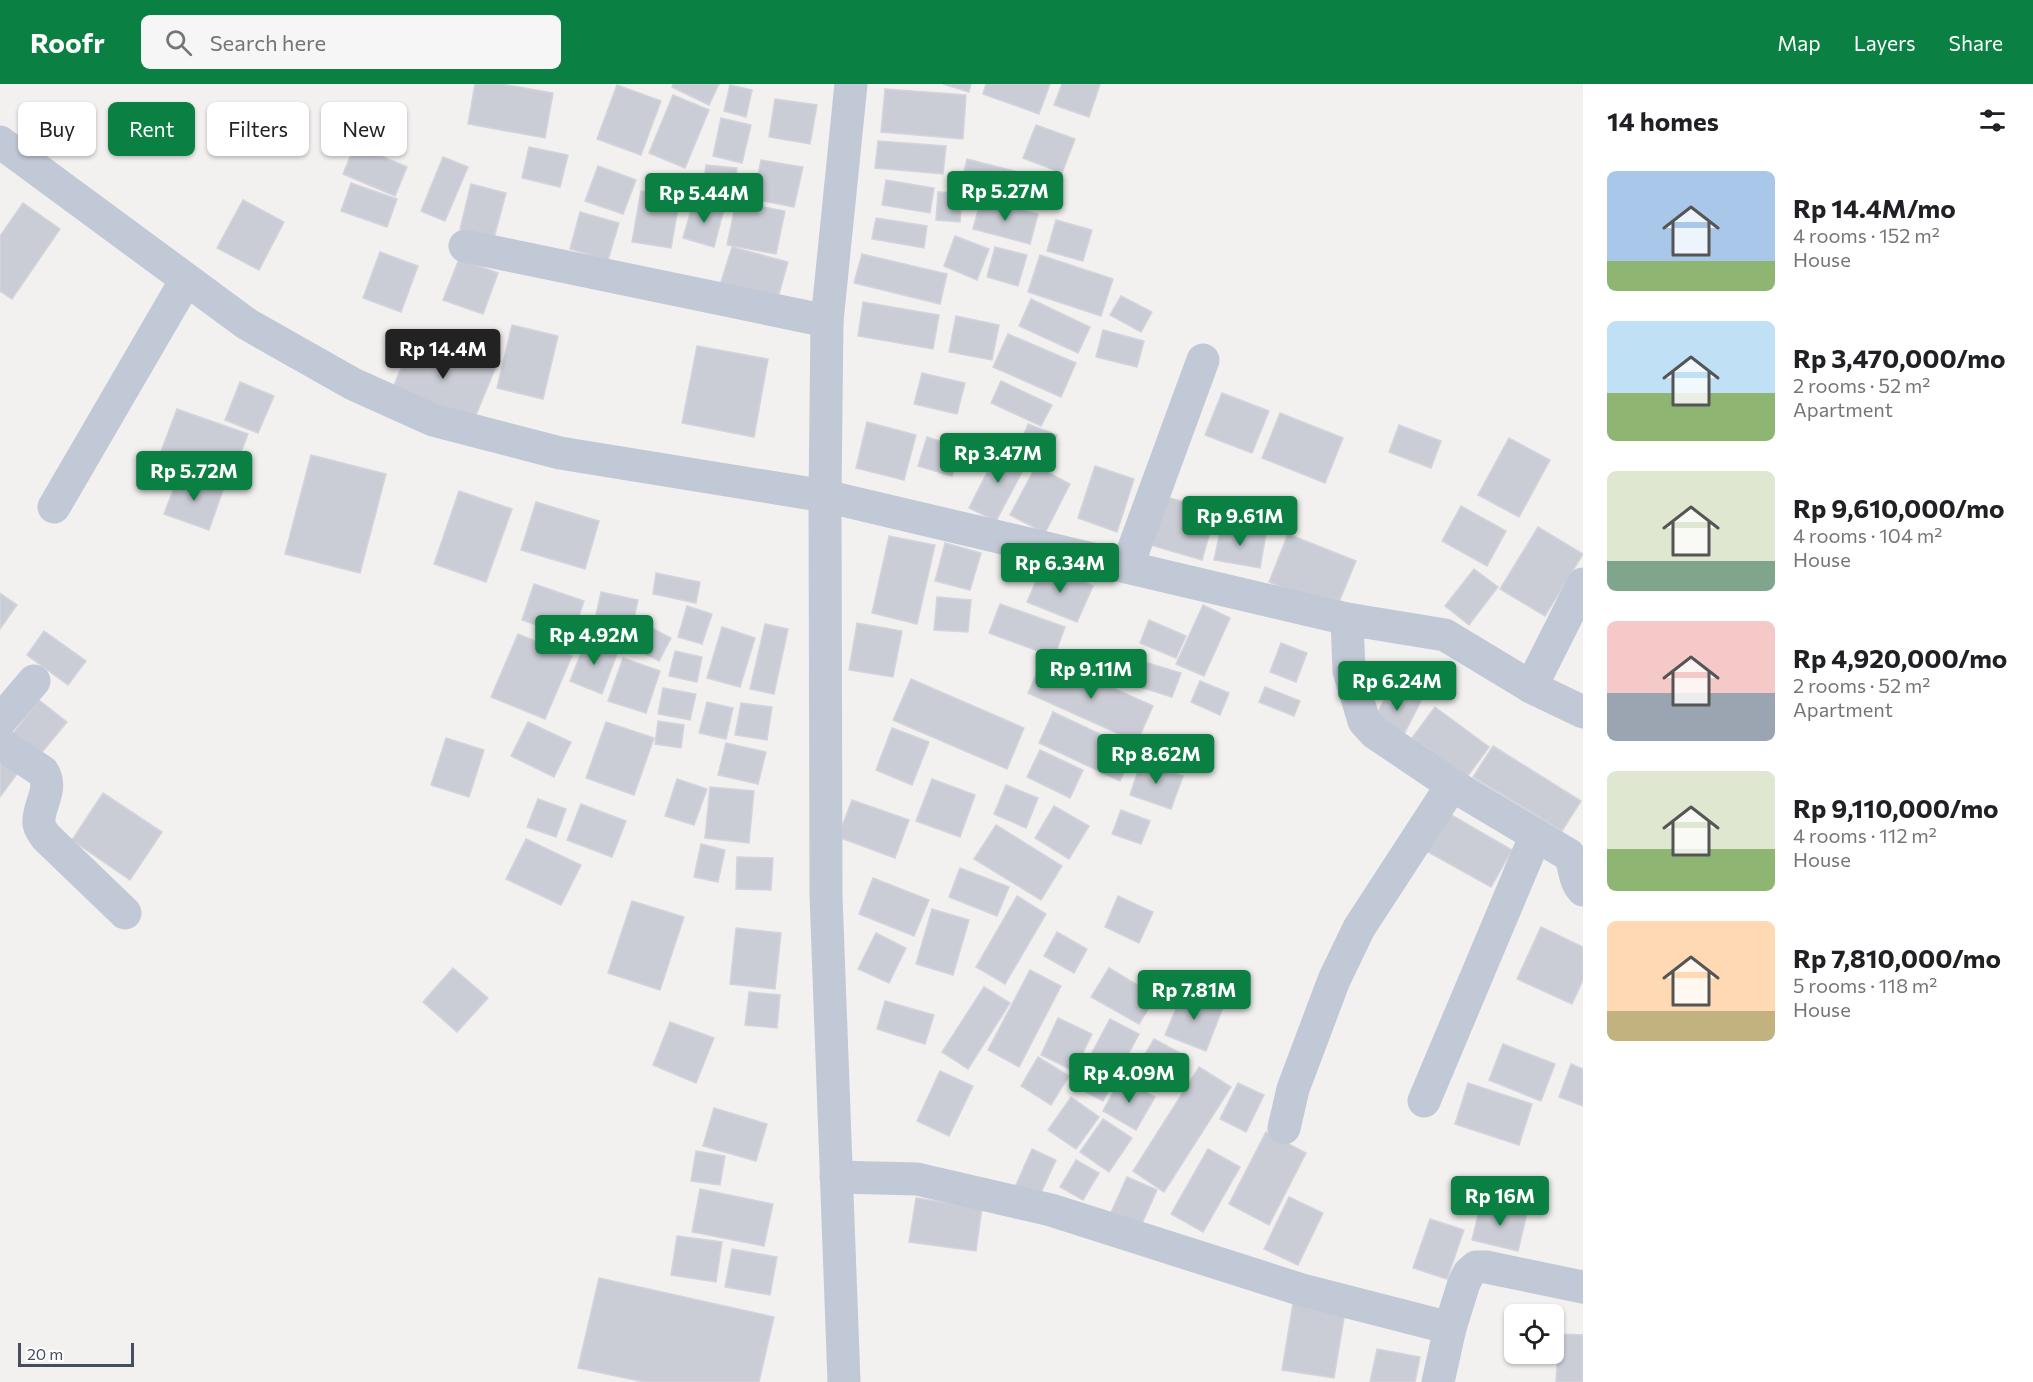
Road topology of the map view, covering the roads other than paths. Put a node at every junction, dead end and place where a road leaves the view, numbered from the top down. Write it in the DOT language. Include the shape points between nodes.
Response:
graph roads {
  1 [pos="851,84"];
  2 [pos="0,142"];
  3 [pos="465,246"];
  4 [pos="186,280"];
  5 [pos="827,321"];
  6 [pos="1203,360"];
  7 [pos="825,496"];
  8 [pos="54,507"];
  9 [pos="1127,567"];
  10 [pos="1583,584"];
  11 [pos="1347,619"];
  12 [pos="34,681"];
  13 [pos="1531,687"];
  14 [pos="1583,712"];
  15 [pos="0,721"];
  16 [pos="0,743"];
  17 [pos="1452,785"];
  18 [pos="1536,835"];
  19 [pos="1583,890"];
  20 [pos="125,913"];
  21 [pos="1424,1101"];
  22 [pos="1284,1128"];
  23 [pos="836,1177"];
  24 [pos="1583,1287"];
  25 [pos="1450,1328"];
  26 [pos="846,1381"];
  27 [pos="1438,1382"];
  1 -- 5 [label="street"];
  2 -- 4 [label="street"];
  3 -- 5 [label="street"];
  4 -- 7 [label="street" via="257,330 353,384 433,420 560,453"];
  4 -- 8 [label="street"];
  5 -- 7 [label="street"];
  6 -- 9 [label="street"];
  7 -- 9 [label="street"];
  7 -- 23 [label="street" via="826,895"];
  9 -- 11 [label="street"];
  10 -- 13 [label="street"];
  11 -- 13 [label="street" via="1445,635"];
  11 -- 17 [label="street" via="1349,671 1364,721 1375,733"];
  12 -- 15 [label="street"];
  13 -- 14 [label="street"];
  16 -- 20 [label="street" via="48,779 39,818 39,827 46,837"];
  17 -- 18 [label="street"];
  17 -- 22 [label="street" via="1359,928 1334,981 1293,1089"];
  18 -- 19 [label="street" via="1569,855"];
  18 -- 21 [label="street"];
  23 -- 25 [label="street" via="917,1179 1051,1210 1302,1290"];
  23 -- 26 [label="street"];
  24 -- 25 [label="street" via="1476,1267 1464,1283"];
  25 -- 27 [label="street"];
}
